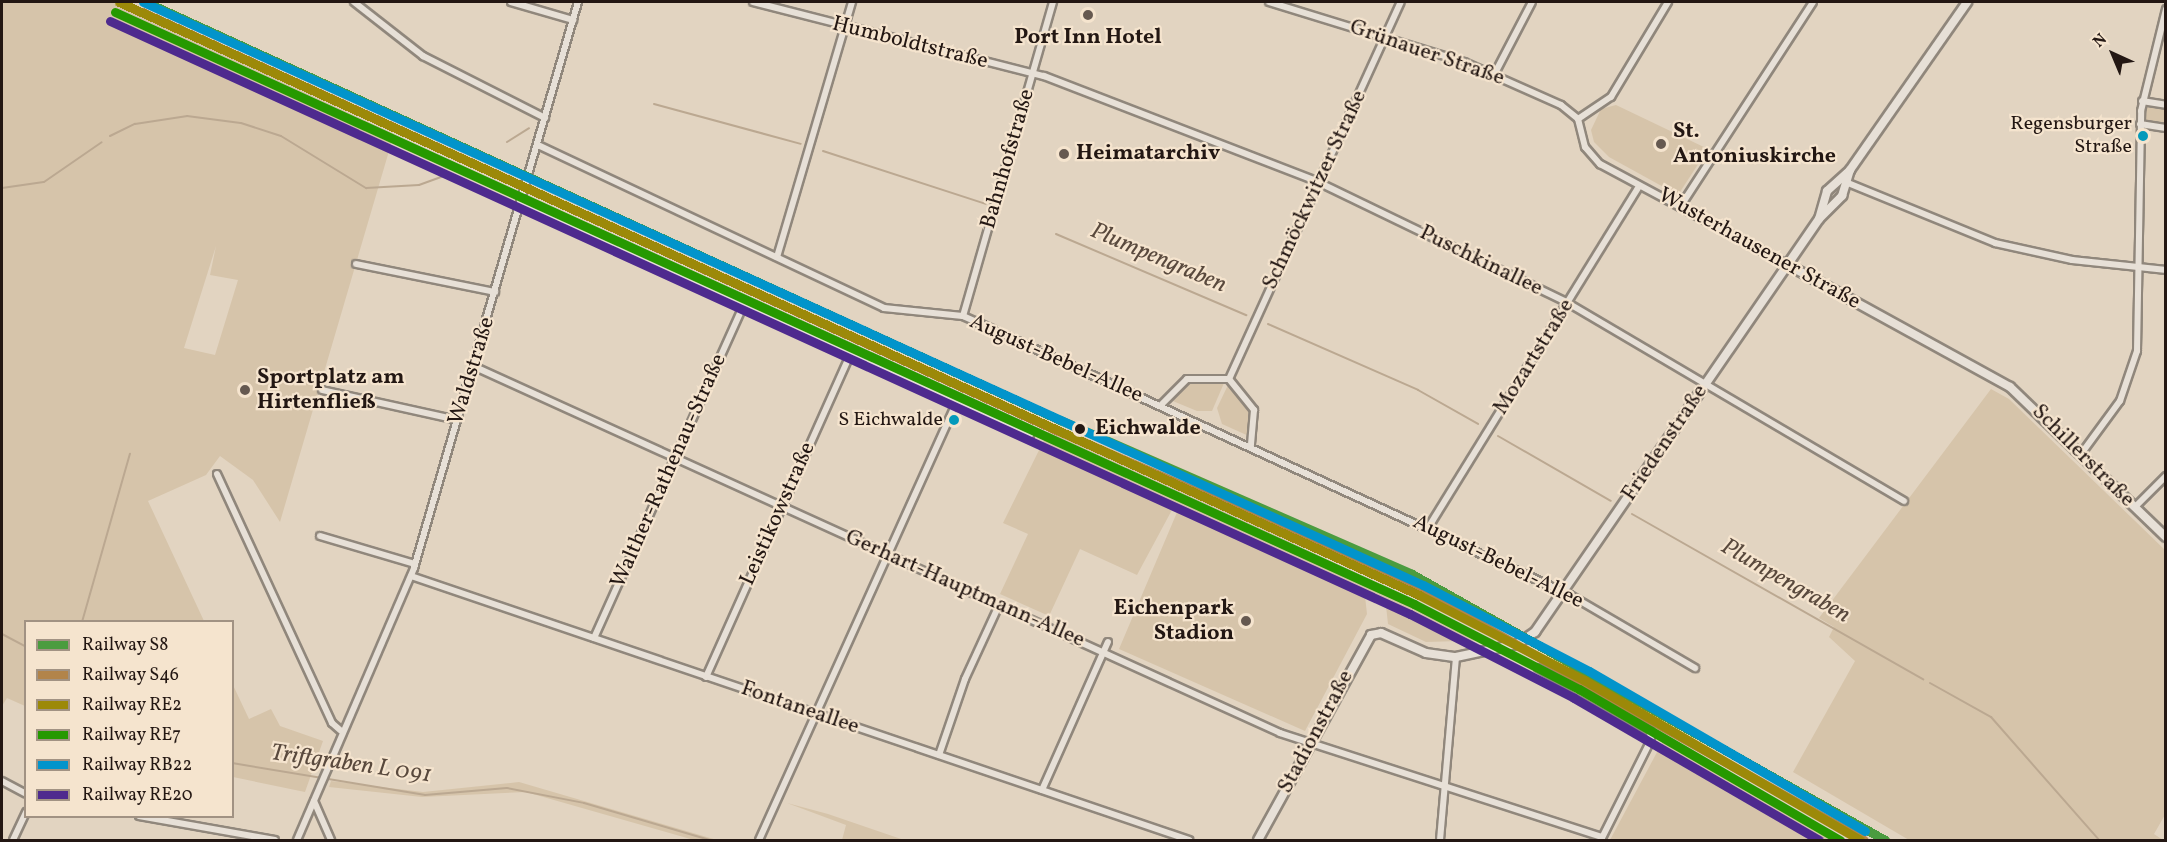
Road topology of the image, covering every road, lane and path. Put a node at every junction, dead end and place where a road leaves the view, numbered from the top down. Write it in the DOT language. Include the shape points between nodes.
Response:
graph roads {
  1 [pos="354,2"];
  2 [pos="511,2"];
  3 [pos="578,2"];
  4 [pos="753,2"];
  5 [pos="852,2"];
  6 [pos="1053,2"];
  7 [pos="1269,2"];
  8 [pos="1401,2"];
  9 [pos="1532,2"];
  10 [pos="1668,2"];
  11 [pos="1813,2"];
  12 [pos="1967,2"];
  13 [pos="1282,3"];
  14 [pos="2166,9"];
  15 [pos="573,20"];
  16 [pos="844,28"];
  17 [pos="1385,36"];
  18 [pos="1033,72"];
  19 [pos="1494,75"];
  20 [pos="2142,101"];
  21 [pos="2166,105"];
  22 [pos="545,118"];
  23 [pos="1578,119"];
  24 [pos="2140,124"];
  25 [pos="2166,128"];
  26 [pos="538,145"];
  27 [pos="1850,170"];
  28 [pos="1318,182"];
  29 [pos="1848,183"];
  30 [pos="1639,186"];
  31 [pos="521,204"];
  32 [pos="1680,207"];
  33 [pos="1819,219"];
  34 [pos="777,257"];
  35 [pos="356,264"];
  36 [pos="1788,265"];
  37 [pos="2139,265"];
  38 [pos="2166,270"];
  39 [pos="495,292"];
  40 [pos="1568,303"];
  41 [pos="744,304"];
  42 [pos="963,316"];
  43 [pos="851,353"];
  44 [pos="473,366"];
  45 [pos="1229,379"];
  46 [pos="1997,381"];
  47 [pos="1705,384"];
  48 [pos="322,390"];
  49 [pos="957,401"];
  50 [pos="1160,406"];
  51 [pos="457,420"];
  52 [pos="1030,435"];
  53 [pos="1251,448"];
  54 [pos="2081,454"];
  55 [pos="674,457"];
  56 [pos="217,474"];
  57 [pos="2166,476"];
  58 [pos="1904,501"];
  59 [pos="782,506"];
  60 [pos="2135,507"];
  61 [pos="1428,528"];
  62 [pos="320,536"];
  63 [pos="2166,537"];
  64 [pos="888,555"];
  65 [pos="415,564"];
  66 [pos="411,576"];
  67 [pos="1563,592"];
  68 [pos="999,605"];
  69 [pos="1381,633"];
  70 [pos="594,638"];
  71 [pos="1108,642"];
  72 [pos="1104,652"];
  73 [pos="1456,657"];
  74 [pos="1538,668"];
  75 [pos="1695,668"];
  76 [pos="706,676"];
  77 [pos="815,713"];
  78 [pos="340,730"];
  79 [pos="1310,743"];
  80 [pos="939,755"];
  81 [pos="2,780"];
  82 [pos="1445,785"];
  83 [pos="1042,790"];
  84 [pos="24,793"];
  85 [pos="314,801"];
  86 [pos="24,816"];
  87 [pos="150,818"];
  88 [pos="1602,838"];
  89 [pos="13,840"];
  90 [pos="275,840"];
  91 [pos="297,840"];
  92 [pos="330,840"];
  93 [pos="759,840"];
  94 [pos="1190,840"];
  95 [pos="1258,840"];
  96 [pos="1440,840"];
  1 -- 22 [label="street" via="423,56"];
  2 -- 15 [label="street"];
  3 -- 15 [label="street, Waldstraße"];
  4 -- 16 [label="street, Humboldtstraße"];
  5 -- 16 [label="street"];
  6 -- 18 [label="street, Bahnhofstraße"];
  7 -- 13 [label="street, Grünauer Straße"];
  8 -- 17 [label="street, Schmöckwitzer Straße"];
  9 -- 19 [label="street"];
  10 -- 23 [label="street" via="1611,97"];
  11 -- 32 [label="street"];
  12 -- 27 [label="street, Friedenstraße"];
  13 -- 17 [label="street, Grünauer Straße"];
  14 -- 20 [label="street"];
  15 -- 22 [label="street, Waldstraße"];
  16 -- 18 [label="street, Humboldtstraße"];
  16 -- 34 [label="street"];
  17 -- 19 [label="street, Grünauer Straße"];
  17 -- 28 [label="street, Schmöckwitzer Straße"];
  18 -- 28 [label="street, Puschkinallee"];
  18 -- 42 [label="street, Bahnhofstraße"];
  19 -- 23 [label="street, Grünauer Straße"];
  20 -- 21 [label="street"];
  20 -- 24 [label="street"];
  22 -- 26 [label="street, Waldstraße"];
  23 -- 30 [label="street, Wusterhausener Straße" via="1588,154"];
  24 -- 25 [label="street"];
  24 -- 37 [label="street"];
  26 -- 31 [label="street, Waldstraße"];
  26 -- 34 [label="street, August-Bebel-Allee"];
  27 -- 29 [label="street, Friedenstraße"];
  27 -- 33 [label="street, Friedenstraße" via="1827,191"];
  28 -- 40 [label="street, Puschkinallee"];
  28 -- 45 [label="street, Schmöckwitzer Straße"];
  29 -- 33 [label="street, Friedenstraße" via="1837,203"];
  29 -- 37 [label="street" via="1995,243 2072,260"];
  30 -- 32 [label="street, Wusterhausener Straße"];
  30 -- 40 [label="street, Mozartstraße"];
  31 -- 39 [label="street, Waldstraße"];
  31 -- 41 [label="street"];
  32 -- 36 [label="street, Wusterhausener Straße"];
  33 -- 36 [label="street, Friedenstraße"];
  34 -- 42 [label="street, August-Bebel-Allee" via="895,312"];
  35 -- 39 [label="street"];
  36 -- 46 [label="street, Wusterhausener Straße"];
  36 -- 47 [label="street, Friedenstraße"];
  37 -- 38 [label="street"];
  37 -- 54 [label="street" via="2139,334 2131,372 2112,414"];
  39 -- 44 [label="street, Waldstraße"];
  40 -- 47 [label="street, Puschkinallee"];
  40 -- 61 [label="street, Mozartstraße"];
  41 -- 43 [label="street"];
  41 -- 55 [label="street, Walther-Rathenau-Straße"];
  42 -- 50 [label="street, August-Bebel-Allee"];
  43 -- 49 [label="street"];
  43 -- 59 [label="street, Leistikowstraße"];
  44 -- 51 [label="street, Waldstraße"];
  44 -- 55 [label="street, Gerhart-Hauptmann-Allee"];
  45 -- 50 [label="street" via="1190,378 1171,390"];
  45 -- 53 [label="street" via="1254,410"];
  46 -- 54 [label="street, Schillerstraße" via="2026,399"];
  47 -- 58 [label="street, Puschkinallee"];
  47 -- 67 [label="street, Friedenstraße"];
  48 -- 51 [label="street"];
  49 -- 52 [label="street"];
  49 -- 64 [label="street"];
  50 -- 53 [label="street, August-Bebel-Allee"];
  51 -- 65 [label="street, Waldstraße"];
  53 -- 61 [label="street, August-Bebel-Allee"];
  54 -- 60 [label="street, Schillerstraße"];
  55 -- 59 [label="street, Gerhart-Hauptmann-Allee"];
  55 -- 70 [label="street, Walther-Rathenau-Straße"];
  56 -- 78 [label="street" via="332,723"];
  57 -- 60 [label="street"];
  59 -- 64 [label="street, Gerhart-Hauptmann-Allee"];
  59 -- 76 [label="street, Leistikowstraße"];
  60 -- 63 [label="street, Schillerstraße"];
  61 -- 67 [label="street, August-Bebel-Allee"];
  62 -- 65 [label="street"];
  64 -- 68 [label="street, Gerhart-Hauptmann-Allee"];
  64 -- 77 [label="street"];
  65 -- 66 [label="street, Waldstraße"];
  66 -- 70 [label="street, Fontaneallee"];
  66 -- 78 [label="street, Waldstraße"];
  67 -- 73 [label="street, Friedenstraße" via="1530,636 1496,650"];
  67 -- 75 [label="street, August-Bebel-Allee"];
  68 -- 72 [label="street, Gerhart-Hauptmann-Allee"];
  68 -- 80 [label="street" via="965,677"];
  69 -- 73 [label="street, Friedenstraße" via="1426,653"];
  69 -- 79 [label="street, Stadionstraße" via="1363,645"];
  70 -- 76 [label="street, Fontaneallee"];
  71 -- 72 [label="street"];
  72 -- 79 [label="street, Gerhart-Hauptmann-Allee"];
  72 -- 83 [label="street"];
  73 -- 82 [label="street"];
  74 -- 88 [label="street" via="1652,735"];
  76 -- 77 [label="street, Fontaneallee"];
  77 -- 80 [label="street, Fontaneallee"];
  77 -- 93 [label="street"];
  78 -- 85 [label="street, Waldstraße"];
  79 -- 82 [label="street, Gerhart-Hauptmann-Allee"];
  79 -- 95 [label="street, Stadionstraße"];
  80 -- 83 [label="street, Fontaneallee"];
  81 -- 84 [label="street"];
  82 -- 88 [label="street, Gerhart-Hauptmann-Allee"];
  82 -- 96 [label="street"];
  83 -- 94 [label="street, Fontaneallee"];
  85 -- 91 [label="street, Waldstraße"];
  85 -- 92 [label="street"];
  86 -- 89 [label="street"];
  87 -- 90 [label="street"];
}
